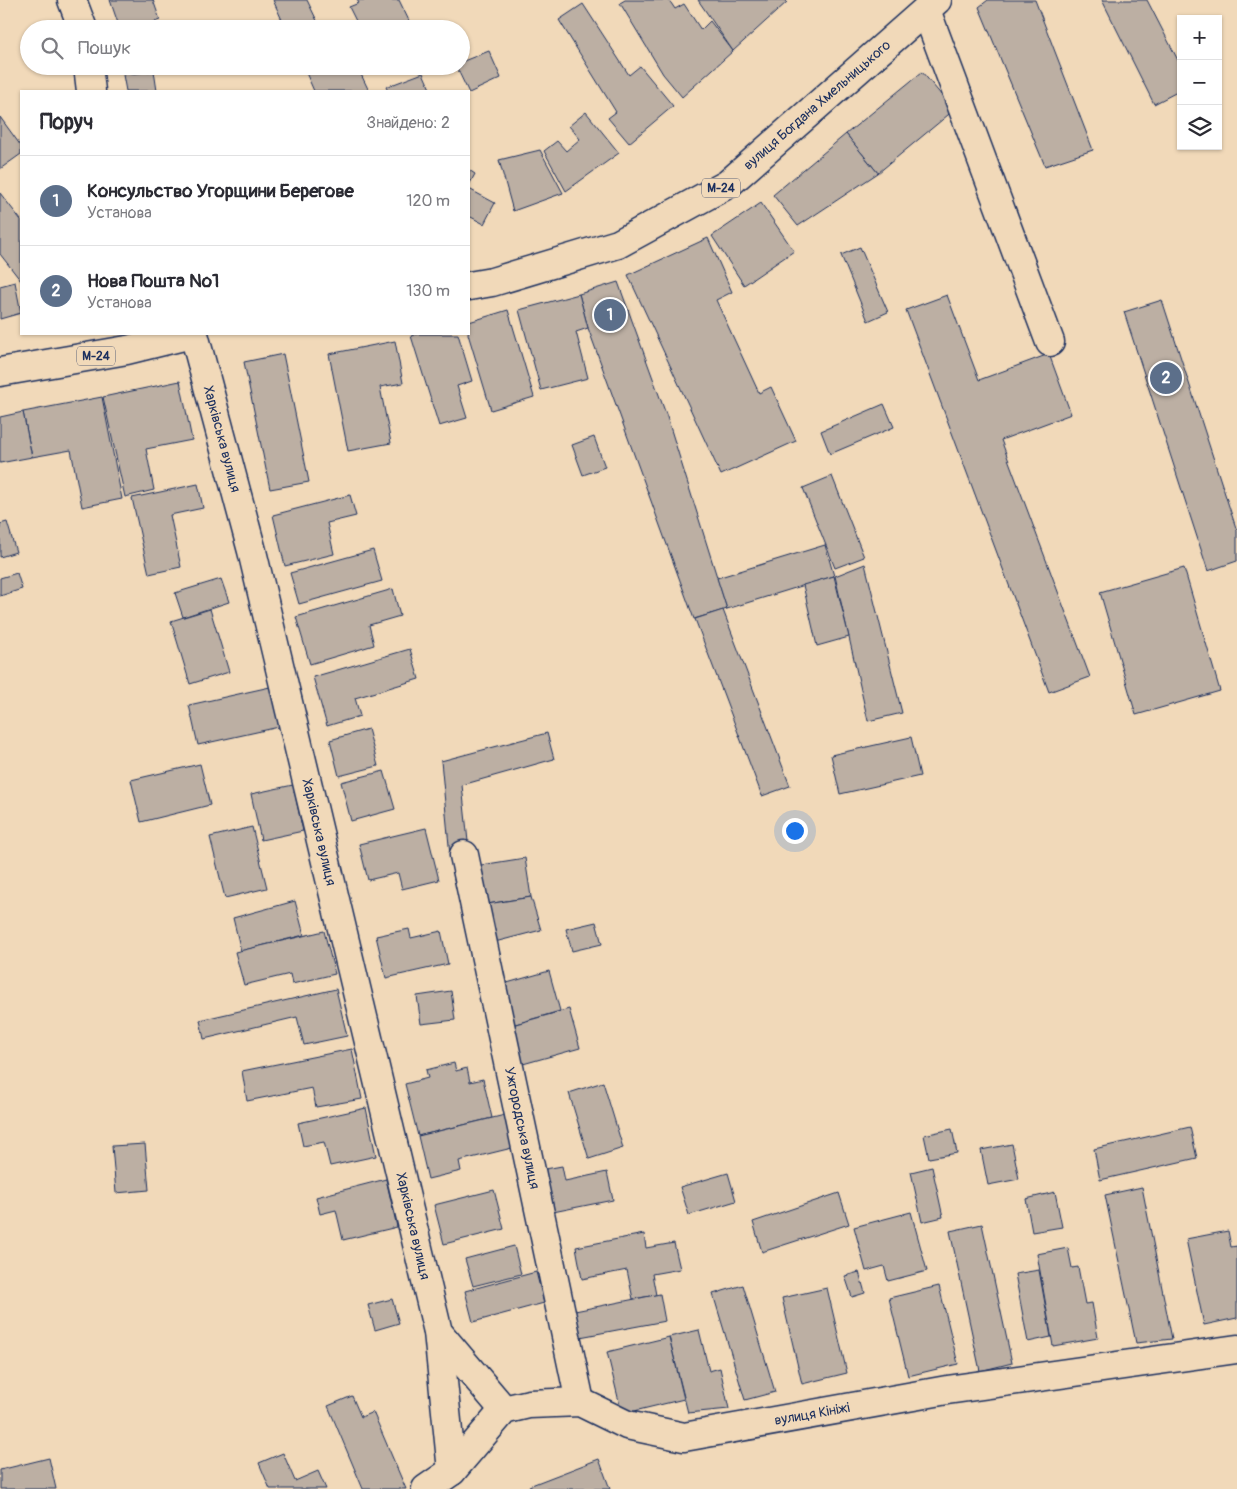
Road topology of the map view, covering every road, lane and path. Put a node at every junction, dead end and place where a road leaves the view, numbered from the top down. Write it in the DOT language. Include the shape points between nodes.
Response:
graph roads {
  1 [pos="72,0"];
  2 [pos="932,5"];
  3 [pos="80,20"];
  4 [pos="89,75"];
  5 [pos="92,90"];
  6 [pos="470,286"];
  7 [pos="185,335"];
  8 [pos="193,335"];
  9 [pos="126,342"];
  10 [pos="1050,342"];
  11 [pos="0,372"];
  12 [pos="464,855"];
  13 [pos="438,1332"];
  14 [pos="1237,1349"];
  15 [pos="580,1402"];
  16 [pos="504,1410"];
  17 [pos="452,1471"];
  18 [pos="426,1489"];
  1 -- 3 [label="main road"];
  2 -- 6 [label="main road, вулиця Богдана Хмельницького / М-24" via="728,184 618,244"];
  2 -- 10 [label="main road"];
  4 -- 5 [label="main road"];
  7 -- 9 [label="main road, М-24"];
  8 -- 13 [label="main road, Харківська вулиця" via="252,551"];
  9 -- 11 [label="main road, М-24"];
  12 -- 15 [label="main road, Ужгородська вулиця"];
  13 -- 16 [label="main road, Харківська вулиця"];
  13 -- 17 [label="main road, Харківська вулиця"];
  14 -- 15 [label="main road, вулиця Кініжі" via="947,1390 684,1437 627,1426"];
  15 -- 16 [label="main road, вулиця Кініжі" via="530,1404"];
  16 -- 17 [label="main road"];
  17 -- 18 [label="main road"];
}
